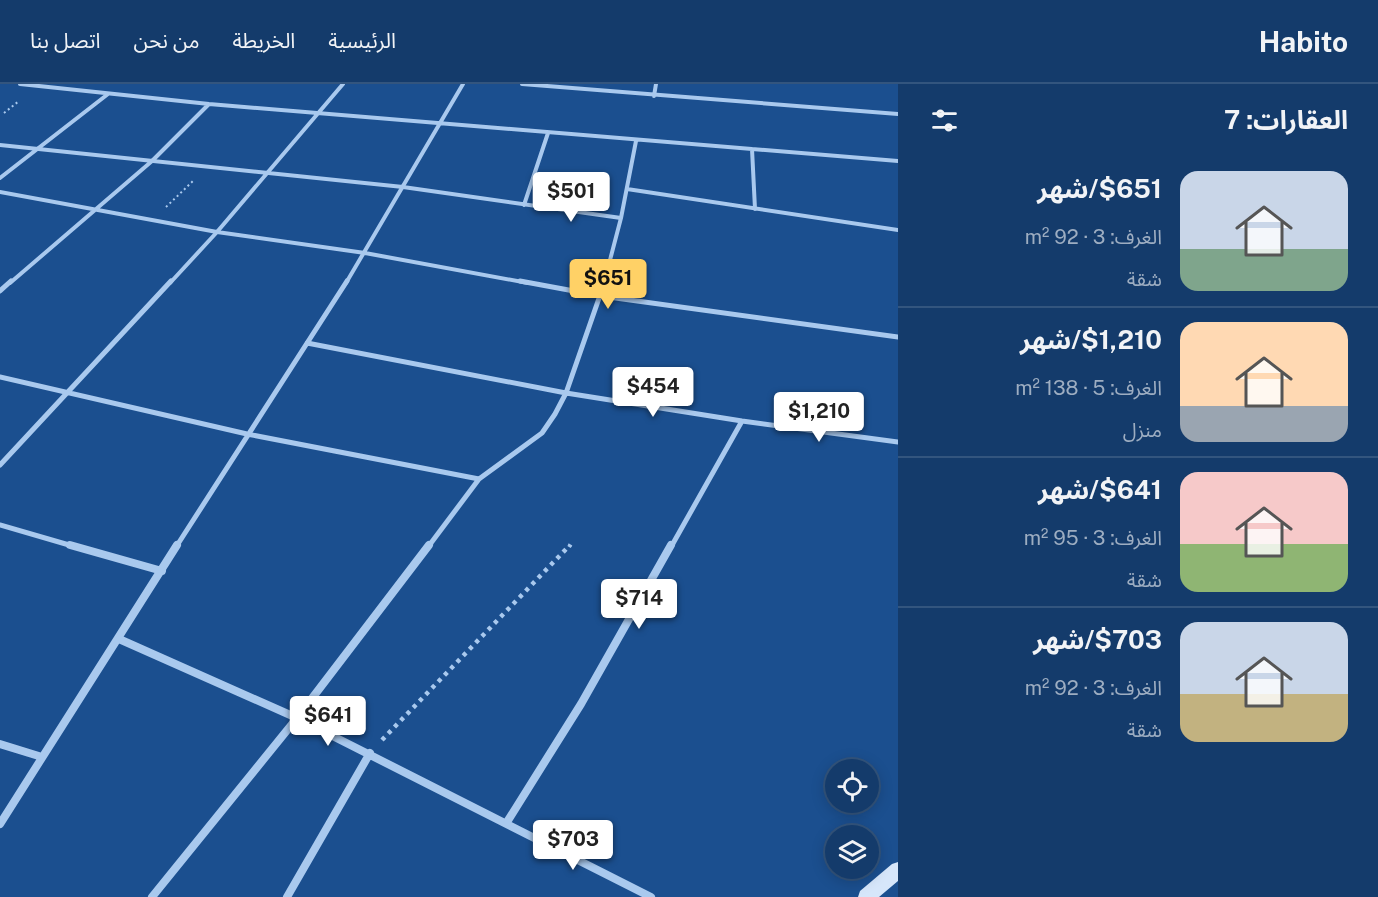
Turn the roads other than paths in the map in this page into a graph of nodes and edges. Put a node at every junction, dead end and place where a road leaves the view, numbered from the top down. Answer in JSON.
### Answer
{"nodes":[{"id":1,"x":20,"y":84,"type":"edge"},
{"id":2,"x":343,"y":84,"type":"edge"},
{"id":3,"x":464,"y":84,"type":"edge"},
{"id":4,"x":522,"y":84,"type":"edge"},
{"id":5,"x":656,"y":84,"type":"edge"},
{"id":6,"x":108,"y":94,"type":"junction"},
{"id":7,"x":654,"y":96,"type":"junction"},
{"id":8,"x":209,"y":104,"type":"junction"},
{"id":9,"x":316,"y":113,"type":"junction"},
{"id":10,"x":898,"y":114,"type":"edge"},
{"id":11,"x":440,"y":122,"type":"junction"},
{"id":12,"x":548,"y":133,"type":"junction"},
{"id":13,"x":636,"y":141,"type":"junction"},
{"id":14,"x":0,"y":145,"type":"edge"},
{"id":15,"x":752,"y":149,"type":"junction"},
{"id":16,"x":38,"y":150,"type":"junction"},
{"id":17,"x":152,"y":161,"type":"junction"},
{"id":18,"x":898,"y":161,"type":"edge"},
{"id":19,"x":267,"y":171,"type":"junction"},
{"id":20,"x":0,"y":178,"type":"edge"},
{"id":21,"x":403,"y":187,"type":"junction"},
{"id":22,"x":627,"y":189,"type":"junction"},
{"id":23,"x":0,"y":192,"type":"edge"},
{"id":24,"x":524,"y":205,"type":"junction"},
{"id":25,"x":755,"y":209,"type":"junction"},
{"id":26,"x":93,"y":210,"type":"junction"},
{"id":27,"x":621,"y":218,"type":"junction"},
{"id":28,"x":898,"y":230,"type":"edge"},
{"id":29,"x":217,"y":232,"type":"junction"},
{"id":30,"x":365,"y":253,"type":"junction"},
{"id":31,"x":0,"y":291,"type":"edge"},
{"id":32,"x":601,"y":296,"type":"junction"},
{"id":33,"x":898,"y":337,"type":"edge"},
{"id":34,"x":307,"y":343,"type":"junction"},
{"id":35,"x":0,"y":377,"type":"edge"},
{"id":36,"x":69,"y":393,"type":"junction"},
{"id":37,"x":566,"y":393,"type":"junction"},
{"id":38,"x":742,"y":421,"type":"junction"},
{"id":39,"x":247,"y":434,"type":"junction"},
{"id":40,"x":898,"y":442,"type":"edge"},
{"id":41,"x":0,"y":465,"type":"edge"},
{"id":42,"x":479,"y":479,"type":"junction"},
{"id":43,"x":0,"y":525,"type":"edge"},
{"id":44,"x":162,"y":571,"type":"junction"},
{"id":45,"x":119,"y":639,"type":"junction"},
{"id":46,"x":297,"y":718,"type":"junction"},
{"id":47,"x":0,"y":744,"type":"edge"},
{"id":48,"x":370,"y":753,"type":"junction"},
{"id":49,"x":42,"y":757,"type":"junction"},
{"id":50,"x":507,"y":822,"type":"junction"},
{"id":51,"x":0,"y":824,"type":"edge"},
{"id":52,"x":898,"y":870,"type":"edge"},
{"id":53,"x":152,"y":897,"type":"edge"},
{"id":54,"x":286,"y":897,"type":"edge"},
{"id":55,"x":651,"y":897,"type":"edge"},
{"id":56,"x":866,"y":897,"type":"edge"}],
"edges":[{"from":1,"to":6,"type":"street"},
{"from":2,"to":9,"type":"street"},
{"from":3,"to":11,"type":"street"},
{"from":4,"to":7,"type":"street"},
{"from":5,"to":7,"type":"street"},
{"from":6,"to":8,"type":"street"},
{"from":6,"to":16,"type":"street"},
{"from":7,"to":10,"type":"street"},
{"from":8,"to":9,"type":"street"},
{"from":8,"to":17,"type":"street"},
{"from":9,"to":11,"type":"street"},
{"from":9,"to":19,"type":"street"},
{"from":11,"to":12,"type":"street"},
{"from":11,"to":21,"type":"street"},
{"from":12,"to":13,"type":"street"},
{"from":12,"to":24,"type":"street"},
{"from":13,"to":15,"type":"street"},
{"from":13,"to":22,"type":"street"},
{"from":14,"to":16,"type":"street"},
{"from":15,"to":18,"type":"street"},
{"from":15,"to":25,"type":"street"},
{"from":16,"to":17,"type":"street"},
{"from":16,"to":20,"type":"street"},
{"from":17,"to":19,"type":"street"},
{"from":17,"to":26,"type":"street"},
{"from":19,"to":21,"type":"street"},
{"from":19,"to":29,"type":"street"},
{"from":21,"to":24,"type":"street"},
{"from":21,"to":30,"type":"street"},
{"from":22,"to":25,"type":"street"},
{"from":22,"to":27,"type":"street"},
{"from":23,"to":26,"type":"street"},
{"from":24,"to":27,"type":"street"},
{"from":25,"to":28,"type":"street"},
{"from":26,"to":29,"type":"street"},
{"from":26,"to":31,"type":"street"},
{"from":27,"to":32,"type":"street"},
{"from":29,"to":30,"type":"street"},
{"from":29,"to":36,"type":"street"},
{"from":30,"to":32,"type":"street"},
{"from":30,"to":34,"type":"street"},
{"from":32,"to":33,"type":"street"},
{"from":32,"to":37,"type":"street"},
{"from":34,"to":37,"type":"street"},
{"from":34,"to":39,"type":"street"},
{"from":35,"to":36,"type":"street"},
{"from":36,"to":39,"type":"street"},
{"from":36,"to":41,"type":"street"},
{"from":37,"to":38,"type":"street"},
{"from":37,"to":42,"type":"street"},
{"from":38,"to":40,"type":"street"},
{"from":38,"to":50,"type":"street"},
{"from":39,"to":42,"type":"street"},
{"from":39,"to":44,"type":"street"},
{"from":42,"to":46,"type":"street"},
{"from":43,"to":44,"type":"street"},
{"from":44,"to":45,"type":"street"},
{"from":45,"to":46,"type":"street"},
{"from":45,"to":49,"type":"street"},
{"from":46,"to":48,"type":"street"},
{"from":46,"to":53,"type":"street"},
{"from":47,"to":49,"type":"street"},
{"from":48,"to":50,"type":"street"},
{"from":48,"to":54,"type":"street"},
{"from":49,"to":51,"type":"street"},
{"from":50,"to":55,"type":"street"},
{"from":52,"to":56,"type":"street"}]}
